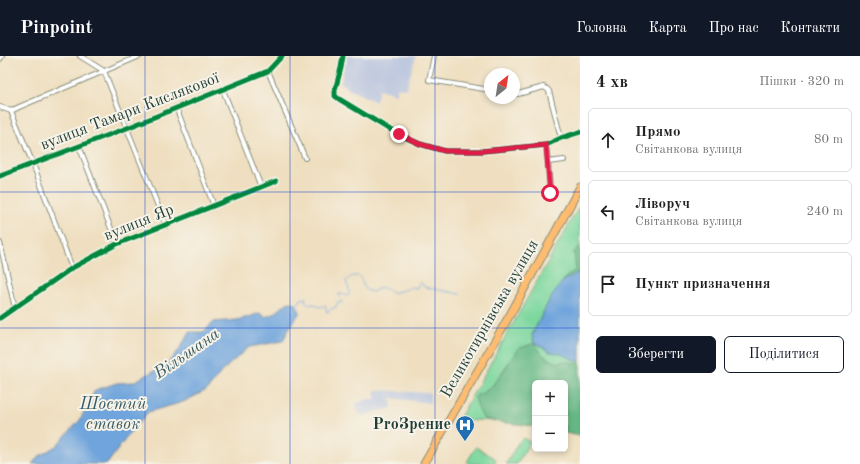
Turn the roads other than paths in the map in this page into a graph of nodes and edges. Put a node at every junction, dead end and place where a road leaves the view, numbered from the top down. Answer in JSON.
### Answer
{"nodes":[{"id":1,"x":2,"y":56,"type":"edge"},
{"id":2,"x":80,"y":56,"type":"edge"},
{"id":3,"x":140,"y":56,"type":"edge"},
{"id":4,"x":282,"y":56,"type":"edge"},
{"id":5,"x":343,"y":56,"type":"edge"},
{"id":6,"x":434,"y":56,"type":"edge"},
{"id":7,"x":0,"y":59,"type":"edge"},
{"id":8,"x":104,"y":71,"type":"junction"},
{"id":9,"x":268,"y":71,"type":"junction"},
{"id":10,"x":484,"y":89,"type":"edge"},
{"id":11,"x":223,"y":90,"type":"junction"},
{"id":12,"x":520,"y":93,"type":"edge"},
{"id":13,"x":0,"y":107,"type":"edge"},
{"id":14,"x":176,"y":107,"type":"junction"},
{"id":15,"x":11,"y":111,"type":"junction"},
{"id":16,"x":127,"y":128,"type":"junction"},
{"id":17,"x":580,"y":132,"type":"edge"},
{"id":18,"x":561,"y":138,"type":"junction"},
{"id":19,"x":546,"y":145,"type":"junction"},
{"id":20,"x":79,"y":146,"type":"junction"},
{"id":21,"x":305,"y":158,"type":"dead end"},
{"id":22,"x":564,"y":160,"type":"dead end"},
{"id":23,"x":548,"y":162,"type":"junction"},
{"id":24,"x":33,"y":164,"type":"junction"},
{"id":25,"x":0,"y":176,"type":"edge"},
{"id":26,"x":276,"y":181,"type":"dead end"},
{"id":27,"x":261,"y":187,"type":"junction"},
{"id":28,"x":580,"y":187,"type":"edge"},
{"id":29,"x":550,"y":193,"type":"dead end"},
{"id":30,"x":214,"y":206,"type":"junction"},
{"id":31,"x":166,"y":226,"type":"junction"},
{"id":32,"x":0,"y":243,"type":"edge"},
{"id":33,"x":118,"y":244,"type":"junction"},
{"id":34,"x":1,"y":253,"type":"edge"},
{"id":35,"x":72,"y":268,"type":"junction"},
{"id":36,"x":15,"y":308,"type":"junction"},
{"id":37,"x":0,"y":318,"type":"edge"},
{"id":38,"x":424,"y":464,"type":"edge"}],
"edges":[{"from":1,"to":7,"type":"street"},
{"from":2,"to":8,"type":"street"},
{"from":3,"to":8,"type":"street"},
{"from":4,"to":9,"type":"street"},
{"from":5,"to":19,"type":"street"},
{"from":6,"to":10,"type":"street"},
{"from":8,"to":15,"type":"street"},
{"from":8,"to":16,"type":"street"},
{"from":9,"to":11,"type":"street","name":"вулиця Тамари Кислякової"},
{"from":9,"to":21,"type":"street"},
{"from":11,"to":14,"type":"street","name":"вулиця Тамари Кислякової"},
{"from":11,"to":27,"type":"street"},
{"from":12,"to":18,"type":"street"},
{"from":13,"to":15,"type":"street"},
{"from":14,"to":16,"type":"street","name":"вулиця Тамари Кислякової"},
{"from":14,"to":30,"type":"street"},
{"from":15,"to":24,"type":"street"},
{"from":16,"to":20,"type":"street","name":"вулиця Тамари Кислякової"},
{"from":16,"to":31,"type":"street"},
{"from":17,"to":18,"type":"street"},
{"from":18,"to":19,"type":"street"},
{"from":19,"to":23,"type":"street"},
{"from":20,"to":24,"type":"street","name":"вулиця Тамари Кислякової"},
{"from":20,"to":33,"type":"street"},
{"from":22,"to":23,"type":"street"},
{"from":23,"to":29,"type":"street"},
{"from":24,"to":25,"type":"street","name":"вулиця Тамари Кислякової"},
{"from":24,"to":35,"type":"street"},
{"from":26,"to":27,"type":"street","name":"вулиця Яр"},
{"from":27,"to":30,"type":"street","name":"вулиця Яр"},
{"from":28,"to":38,"type":"main road","name":"Великотирнівська вулиця"},
{"from":30,"to":31,"type":"street","name":"вулиця Яр"},
{"from":31,"to":33,"type":"street","name":"вулиця Яр"},
{"from":32,"to":34,"type":"street"},
{"from":33,"to":35,"type":"street","name":"вулиця Яр"},
{"from":34,"to":36,"type":"street"},
{"from":35,"to":36,"type":"street","name":"вулиця Яр"},
{"from":36,"to":37,"type":"street","name":"вулиця Яр"}]}
